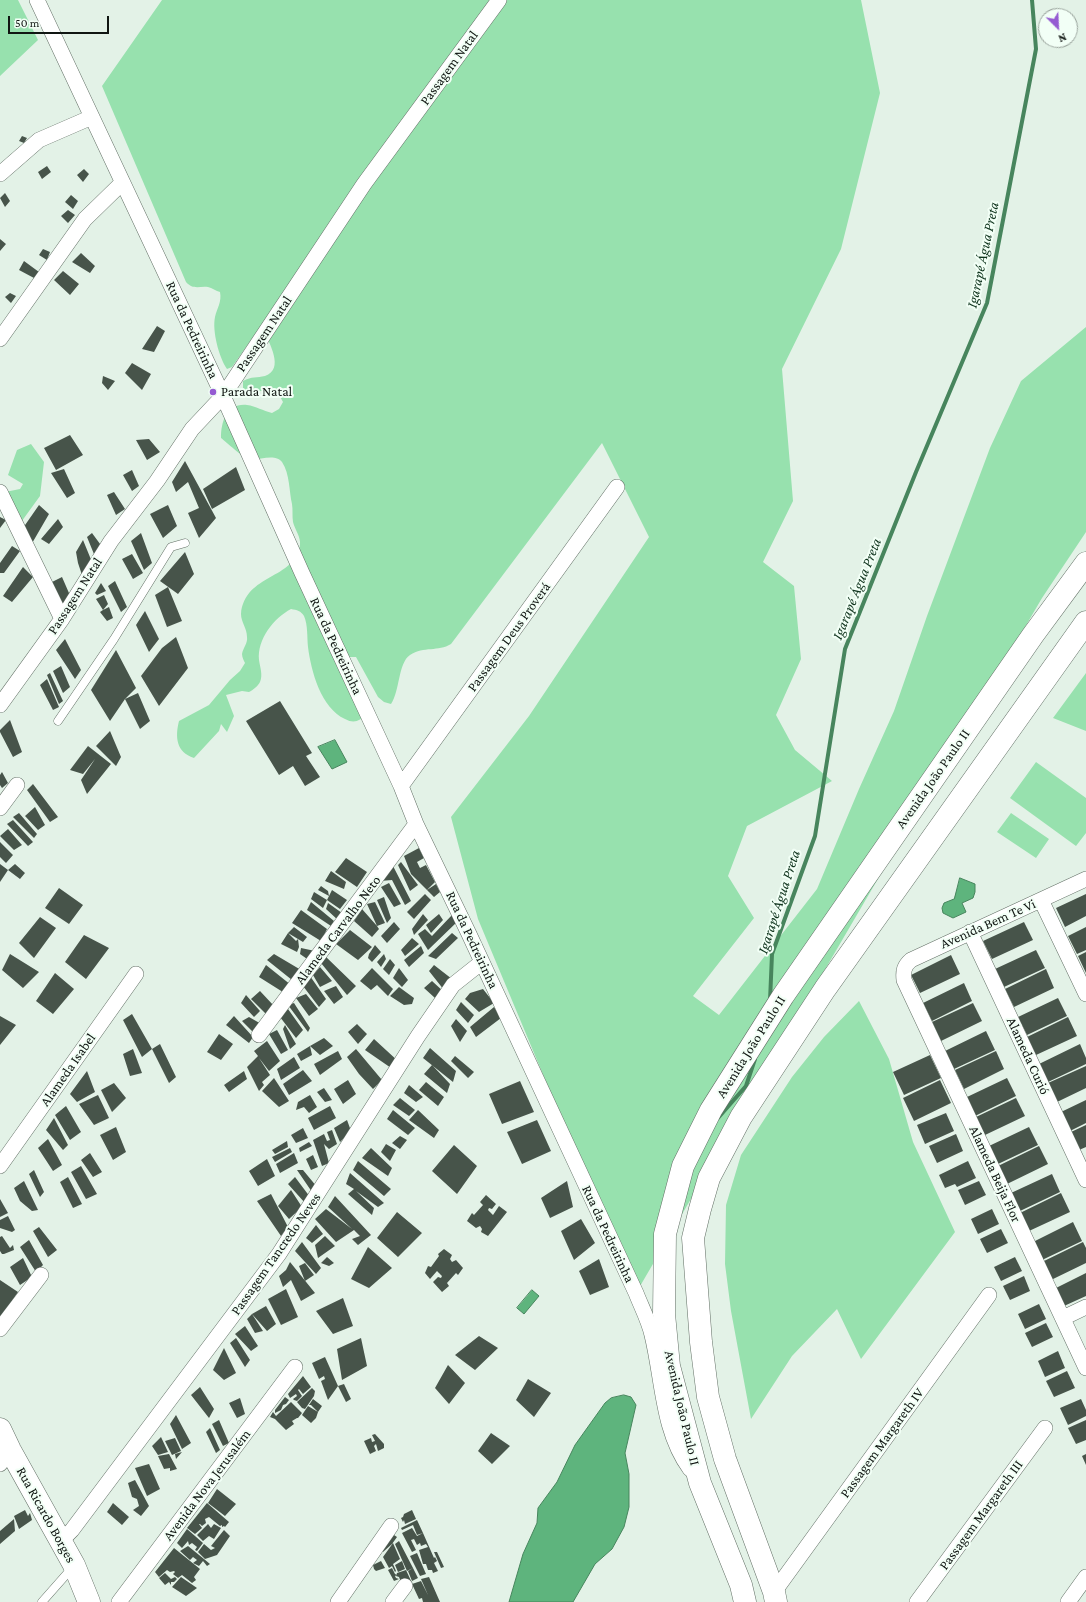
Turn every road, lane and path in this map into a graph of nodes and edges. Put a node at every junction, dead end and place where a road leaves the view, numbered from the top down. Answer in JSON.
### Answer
{"nodes":[{"id":1,"x":36,"y":0,"type":"edge"},
{"id":2,"x":499,"y":0,"type":"edge"},
{"id":3,"x":92,"y":117,"type":"junction"},
{"id":4,"x":0,"y":174,"type":"edge"},
{"id":5,"x":122,"y":183,"type":"junction"},
{"id":6,"x":0,"y":339,"type":"edge"},
{"id":7,"x":223,"y":396,"type":"junction"},
{"id":8,"x":617,"y":487,"type":"dead end"},
{"id":9,"x":0,"y":492,"type":"edge"},
{"id":10,"x":185,"y":543,"type":"dead end"},
{"id":11,"x":1086,"y":563,"type":"edge"},
{"id":12,"x":62,"y":619,"type":"junction"},
{"id":13,"x":1086,"y":622,"type":"edge"},
{"id":14,"x":0,"y":705,"type":"edge"},
{"id":15,"x":58,"y":721,"type":"dead end"},
{"id":16,"x":17,"y":785,"type":"dead end"},
{"id":17,"x":401,"y":786,"type":"junction"},
{"id":18,"x":0,"y":808,"type":"edge"},
{"id":19,"x":416,"y":824,"type":"junction"},
{"id":20,"x":1086,"y":879,"type":"edge"},
{"id":21,"x":1041,"y":900,"type":"junction"},
{"id":22,"x":970,"y":932,"type":"junction"},
{"id":23,"x":482,"y":962,"type":"junction"},
{"id":24,"x":136,"y":974,"type":"dead end"},
{"id":25,"x":904,"y":980,"type":"joint"},
{"id":26,"x":1086,"y":994,"type":"edge"},
{"id":27,"x":259,"y":1035,"type":"dead end"},
{"id":28,"x":0,"y":1166,"type":"edge"},
{"id":29,"x":1086,"y":1180,"type":"edge"},
{"id":30,"x":41,"y":1275,"type":"dead end"},
{"id":31,"x":989,"y":1294,"type":"dead end"},
{"id":32,"x":1086,"y":1307,"type":"edge"},
{"id":33,"x":1063,"y":1318,"type":"junction"},
{"id":34,"x":0,"y":1329,"type":"edge"},
{"id":35,"x":1081,"y":1344,"type":"edge"},
{"id":36,"x":295,"y":1367,"type":"dead end"},
{"id":37,"x":1086,"y":1368,"type":"edge"},
{"id":38,"x":1045,"y":1428,"type":"dead end"},
{"id":39,"x":0,"y":1429,"type":"edge"},
{"id":40,"x":5,"y":1457,"type":"edge"},
{"id":41,"x":700,"y":1482,"type":"junction"},
{"id":42,"x":392,"y":1526,"type":"dead end"},
{"id":43,"x":61,"y":1541,"type":"junction"},
{"id":44,"x":74,"y":1566,"type":"junction"},
{"id":45,"x":1086,"y":1577,"type":"edge"},
{"id":46,"x":404,"y":1586,"type":"dead end"},
{"id":47,"x":775,"y":1597,"type":"edge"},
{"id":48,"x":42,"y":1602,"type":"edge"},
{"id":49,"x":89,"y":1602,"type":"edge"},
{"id":50,"x":119,"y":1602,"type":"edge"},
{"id":51,"x":338,"y":1602,"type":"edge"},
{"id":52,"x":393,"y":1602,"type":"edge"},
{"id":53,"x":745,"y":1602,"type":"edge"},
{"id":54,"x":917,"y":1602,"type":"edge"},
{"id":55,"x":1068,"y":1602,"type":"edge"}],
"edges":[{"from":1,"to":3,"type":"street","name":"Rua da Pedreirinha"},
{"from":2,"to":7,"type":"street","name":"Passagem Natal"},
{"from":3,"to":4,"type":"street"},
{"from":3,"to":5,"type":"street","name":"Rua da Pedreirinha"},
{"from":5,"to":6,"type":"street"},
{"from":5,"to":7,"type":"street","name":"Rua da Pedreirinha"},
{"from":7,"to":12,"type":"street","name":"Passagem Natal"},
{"from":7,"to":17,"type":"street","name":"Rua da Pedreirinha"},
{"from":8,"to":17,"type":"street","name":"Passagem Deus Proverá"},
{"from":9,"to":12,"type":"street"},
{"from":10,"to":15,"type":"lane"},
{"from":11,"to":41,"type":"main road","name":"Avenida João Paulo II"},
{"from":12,"to":14,"type":"street","name":"Passagem Natal"},
{"from":13,"to":47,"type":"main road","name":"Avenida João Paulo II"},
{"from":16,"to":18,"type":"street"},
{"from":17,"to":19,"type":"street","name":"Rua da Pedreirinha"},
{"from":19,"to":23,"type":"street","name":"Rua da Pedreirinha"},
{"from":19,"to":27,"type":"street","name":"Alameda Carvalho Neto"},
{"from":20,"to":21,"type":"street","name":"Avenida Bem Te Vi"},
{"from":21,"to":22,"type":"street","name":"Avenida Bem Te Vi"},
{"from":21,"to":26,"type":"street"},
{"from":22,"to":25,"type":"street","name":"Avenida Bem Te Vi"},
{"from":22,"to":29,"type":"street","name":"Alameda Curió"},
{"from":23,"to":41,"type":"street","name":"Rua da Pedreirinha"},
{"from":23,"to":43,"type":"street","name":"Passagem Tancredo Neves"},
{"from":24,"to":28,"type":"street","name":"Alameda Isabel"},
{"from":25,"to":33,"type":"street","name":"Alameda Beija Flor"},
{"from":30,"to":34,"type":"street"},
{"from":31,"to":47,"type":"street","name":"Passagem Margareth IV"},
{"from":32,"to":33,"type":"street"},
{"from":33,"to":35,"type":"street","name":"Alameda Beija Flor"},
{"from":35,"to":37,"type":"street","name":"Alameda Beija Flor"},
{"from":36,"to":50,"type":"street","name":"Avenida Nova Jerusalém"},
{"from":38,"to":54,"type":"street","name":"Passagem Margareth III"},
{"from":39,"to":40,"type":"main road","name":"Rua Ricardo Borges"},
{"from":40,"to":43,"type":"main road","name":"Rua Ricardo Borges"},
{"from":41,"to":53,"type":"main road","name":"Avenida João Paulo II"},
{"from":42,"to":51,"type":"street"},
{"from":43,"to":44,"type":"main road","name":"Rua Ricardo Borges"},
{"from":44,"to":48,"type":"lane"},
{"from":44,"to":49,"type":"main road","name":"Rua Ricardo Borges"},
{"from":45,"to":55,"type":"street"},
{"from":46,"to":52,"type":"street"}]}
